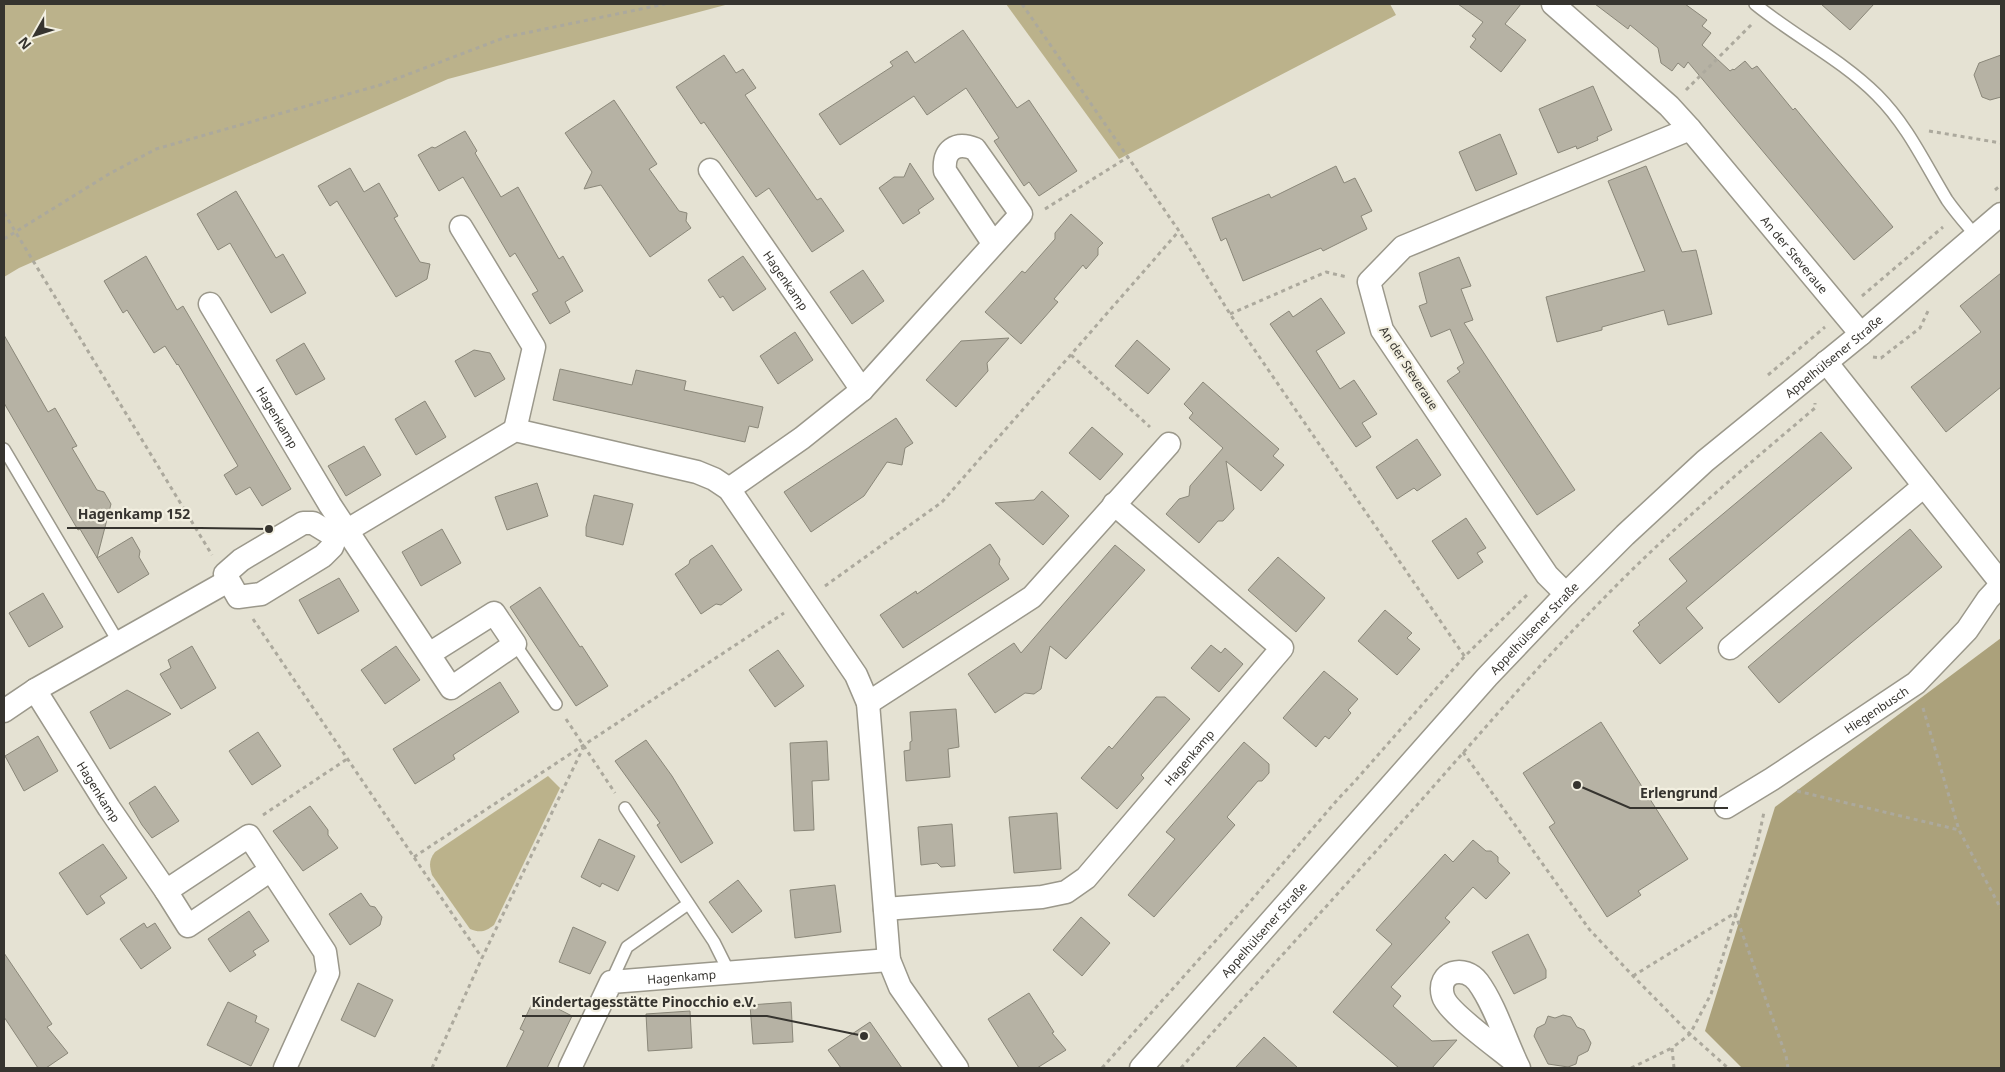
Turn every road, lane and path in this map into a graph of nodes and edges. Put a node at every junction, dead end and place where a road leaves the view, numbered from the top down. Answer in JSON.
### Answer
{"nodes":[{"id":1,"x":665,"y":4,"type":"edge"},
{"id":2,"x":1022,"y":4,"type":"edge"},
{"id":3,"x":1553,"y":4,"type":"edge"},
{"id":4,"x":1759,"y":7,"type":"edge"},
{"id":5,"x":1669,"y":106,"type":"junction"},
{"id":6,"x":1902,"y":124,"type":"junction"},
{"id":7,"x":1690,"y":129,"type":"junction"},
{"id":8,"x":2001,"y":143,"type":"edge"},
{"id":9,"x":1128,"y":157,"type":"junction"},
{"id":10,"x":710,"y":170,"type":"dead end"},
{"id":11,"x":4,"y":213,"type":"edge"},
{"id":12,"x":1021,"y":214,"type":"junction"},
{"id":13,"x":1958,"y":214,"type":"junction"},
{"id":14,"x":2001,"y":214,"type":"edge"},
{"id":15,"x":461,"y":227,"type":"dead end"},
{"id":16,"x":1179,"y":231,"type":"junction"},
{"id":17,"x":14,"y":232,"type":"junction"},
{"id":18,"x":1976,"y":236,"type":"junction"},
{"id":19,"x":4,"y":239,"type":"edge"},
{"id":20,"x":993,"y":243,"type":"junction"},
{"id":21,"x":1921,"y":247,"type":"dead end"},
{"id":22,"x":1369,"y":282,"type":"junction"},
{"id":23,"x":210,"y":304,"type":"dead end"},
{"id":24,"x":1929,"y":309,"type":"dead end"},
{"id":25,"x":1230,"y":314,"type":"junction"},
{"id":26,"x":1861,"y":334,"type":"junction"},
{"id":27,"x":1071,"y":356,"type":"junction"},
{"id":28,"x":1864,"y":356,"type":"dead end"},
{"id":29,"x":1826,"y":362,"type":"junction"},
{"id":30,"x":862,"y":390,"type":"junction"},
{"id":31,"x":1814,"y":408,"type":"dead end"},
{"id":32,"x":515,"y":430,"type":"junction"},
{"id":33,"x":1169,"y":444,"type":"joint"},
{"id":34,"x":4,"y":449,"type":"edge"},
{"id":35,"x":1924,"y":486,"type":"junction"},
{"id":36,"x":729,"y":489,"type":"junction"},
{"id":37,"x":1114,"y":504,"type":"junction"},
{"id":38,"x":342,"y":534,"type":"junction"},
{"id":39,"x":230,"y":584,"type":"junction"},
{"id":40,"x":2001,"y":584,"type":"edge"},
{"id":41,"x":1566,"y":594,"type":"junction"},
{"id":42,"x":805,"y":599,"type":"junction"},
{"id":43,"x":119,"y":643,"type":"junction"},
{"id":44,"x":516,"y":644,"type":"junction"},
{"id":45,"x":1730,"y":648,"type":"dead end"},
{"id":46,"x":429,"y":654,"type":"junction"},
{"id":47,"x":1464,"y":657,"type":"dead end"},
{"id":48,"x":1916,"y":683,"type":"junction"},
{"id":49,"x":35,"y":690,"type":"junction"},
{"id":50,"x":868,"y":703,"type":"junction"},
{"id":51,"x":556,"y":704,"type":"joint"},
{"id":52,"x":4,"y":711,"type":"edge"},
{"id":53,"x":584,"y":746,"type":"junction"},
{"id":54,"x":1463,"y":752,"type":"junction"},
{"id":55,"x":347,"y":759,"type":"junction"},
{"id":56,"x":1772,"y":779,"type":"junction"},
{"id":57,"x":625,"y":808,"type":"joint"},
{"id":58,"x":1726,"y":808,"type":"dead end"},
{"id":59,"x":1959,"y":830,"type":"junction"},
{"id":60,"x":249,"y":836,"type":"junction"},
{"id":61,"x":414,"y":857,"type":"junction"},
{"id":62,"x":271,"y":870,"type":"junction"},
{"id":63,"x":166,"y":891,"type":"junction"},
{"id":64,"x":688,"y":904,"type":"junction"},
{"id":65,"x":2001,"y":909,"type":"edge"},
{"id":66,"x":885,"y":910,"type":"junction"},
{"id":67,"x":1735,"y":913,"type":"junction"},
{"id":68,"x":482,"y":958,"type":"junction"},
{"id":69,"x":889,"y":960,"type":"junction"},
{"id":70,"x":729,"y":972,"type":"junction"},
{"id":71,"x":1632,"y":976,"type":"junction"},
{"id":72,"x":611,"y":982,"type":"junction"},
{"id":73,"x":1690,"y":1034,"type":"junction"},
{"id":74,"x":1672,"y":1048,"type":"junction"},
{"id":75,"x":285,"y":1068,"type":"edge"},
{"id":76,"x":432,"y":1068,"type":"edge"},
{"id":77,"x":570,"y":1068,"type":"edge"},
{"id":78,"x":957,"y":1068,"type":"edge"},
{"id":79,"x":1141,"y":1068,"type":"edge"},
{"id":80,"x":1181,"y":1068,"type":"edge"},
{"id":81,"x":1631,"y":1068,"type":"edge"},
{"id":82,"x":1674,"y":1068,"type":"edge"},
{"id":83,"x":1728,"y":1068,"type":"edge"},
{"id":84,"x":1788,"y":1068,"type":"edge"}],
"edges":[{"from":1,"to":17,"type":"path"},
{"from":2,"to":9,"type":"path"},
{"from":3,"to":5,"type":"street","name":"An der Steveraue"},
{"from":4,"to":5,"type":"path"},
{"from":4,"to":6,"type":"lane"},
{"from":5,"to":7,"type":"street","name":"An der Steveraue"},
{"from":6,"to":8,"type":"path"},
{"from":6,"to":13,"type":"lane"},
{"from":7,"to":22,"type":"street"},
{"from":7,"to":26,"type":"street","name":"An der Steveraue"},
{"from":9,"to":12,"type":"path"},
{"from":9,"to":16,"type":"path"},
{"from":10,"to":30,"type":"street","name":"Hagenkamp"},
{"from":11,"to":17,"type":"path"},
{"from":12,"to":20,"type":"street"},
{"from":12,"to":20,"type":"street"},
{"from":13,"to":18,"type":"lane"},
{"from":13,"to":21,"type":"path"},
{"from":14,"to":18,"type":"street","name":"Appelhülsener Straße"},
{"from":15,"to":32,"type":"street"},
{"from":16,"to":25,"type":"path"},
{"from":16,"to":27,"type":"path"},
{"from":17,"to":19,"type":"path"},
{"from":17,"to":39,"type":"path"},
{"from":18,"to":26,"type":"street","name":"Appelhülsener Straße"},
{"from":20,"to":30,"type":"street"},
{"from":22,"to":25,"type":"path"},
{"from":22,"to":41,"type":"street","name":"An der Steveraue"},
{"from":23,"to":38,"type":"street","name":"Hagenkamp"},
{"from":24,"to":28,"type":"path"},
{"from":25,"to":47,"type":"path"},
{"from":26,"to":29,"type":"street","name":"Appelhülsener Straße"},
{"from":27,"to":33,"type":"path"},
{"from":27,"to":42,"type":"path"},
{"from":29,"to":35,"type":"street","name":"Hiegenbusch"},
{"from":29,"to":41,"type":"street","name":"Appelhülsener Straße"},
{"from":30,"to":36,"type":"street"},
{"from":31,"to":54,"type":"path"},
{"from":32,"to":36,"type":"street"},
{"from":32,"to":38,"type":"street","name":"Hagenkamp"},
{"from":33,"to":37,"type":"street"},
{"from":34,"to":43,"type":"lane"},
{"from":35,"to":40,"type":"street","name":"Hiegenbusch"},
{"from":35,"to":45,"type":"street"},
{"from":36,"to":42,"type":"street"},
{"from":37,"to":50,"type":"street"},
{"from":37,"to":66,"type":"street","name":"Hagenkamp"},
{"from":38,"to":39,"type":"street","name":"Hagenkamp"},
{"from":38,"to":39,"type":"street","name":"Hagenkamp"},
{"from":38,"to":46,"type":"street","name":"Hagenkamp"},
{"from":39,"to":43,"type":"street","name":"Hagenkamp"},
{"from":39,"to":55,"type":"path"},
{"from":40,"to":48,"type":"street","name":"Hiegenbusch"},
{"from":41,"to":79,"type":"street","name":"Appelhülsener Straße"},
{"from":42,"to":50,"type":"street"},
{"from":42,"to":53,"type":"path"},
{"from":43,"to":49,"type":"street","name":"Hagenkamp"},
{"from":44,"to":46,"type":"street"},
{"from":44,"to":46,"type":"street","name":"Hagenkamp"},
{"from":44,"to":51,"type":"lane"},
{"from":48,"to":56,"type":"street","name":"Hiegenbusch"},
{"from":48,"to":59,"type":"path"},
{"from":49,"to":52,"type":"street","name":"Hagenkamp"},
{"from":49,"to":63,"type":"street","name":"Hagenkamp"},
{"from":50,"to":66,"type":"street"},
{"from":51,"to":53,"type":"path"},
{"from":53,"to":57,"type":"path"},
{"from":53,"to":61,"type":"path"},
{"from":53,"to":68,"type":"path"},
{"from":54,"to":71,"type":"path"},
{"from":54,"to":80,"type":"path"},
{"from":55,"to":60,"type":"path"},
{"from":55,"to":61,"type":"path"},
{"from":56,"to":58,"type":"street","name":"Hiegenbusch"},
{"from":56,"to":59,"type":"path"},
{"from":56,"to":67,"type":"path"},
{"from":57,"to":64,"type":"lane","name":"Hagenkamp"},
{"from":59,"to":65,"type":"path"},
{"from":60,"to":62,"type":"street"},
{"from":60,"to":63,"type":"street"},
{"from":61,"to":68,"type":"path"},
{"from":62,"to":63,"type":"street","name":"Hagenkamp"},
{"from":62,"to":75,"type":"street"},
{"from":64,"to":70,"type":"lane","name":"Hagenkamp"},
{"from":64,"to":72,"type":"lane"},
{"from":66,"to":69,"type":"street"},
{"from":67,"to":71,"type":"path"},
{"from":67,"to":73,"type":"path"},
{"from":67,"to":84,"type":"path"},
{"from":68,"to":76,"type":"path"},
{"from":69,"to":70,"type":"street","name":"Hagenkamp"},
{"from":69,"to":78,"type":"street"},
{"from":70,"to":72,"type":"street","name":"Hagenkamp"},
{"from":71,"to":73,"type":"path"},
{"from":72,"to":77,"type":"street"},
{"from":73,"to":74,"type":"path"},
{"from":73,"to":83,"type":"path"},
{"from":74,"to":81,"type":"path"},
{"from":74,"to":82,"type":"path"}]}
